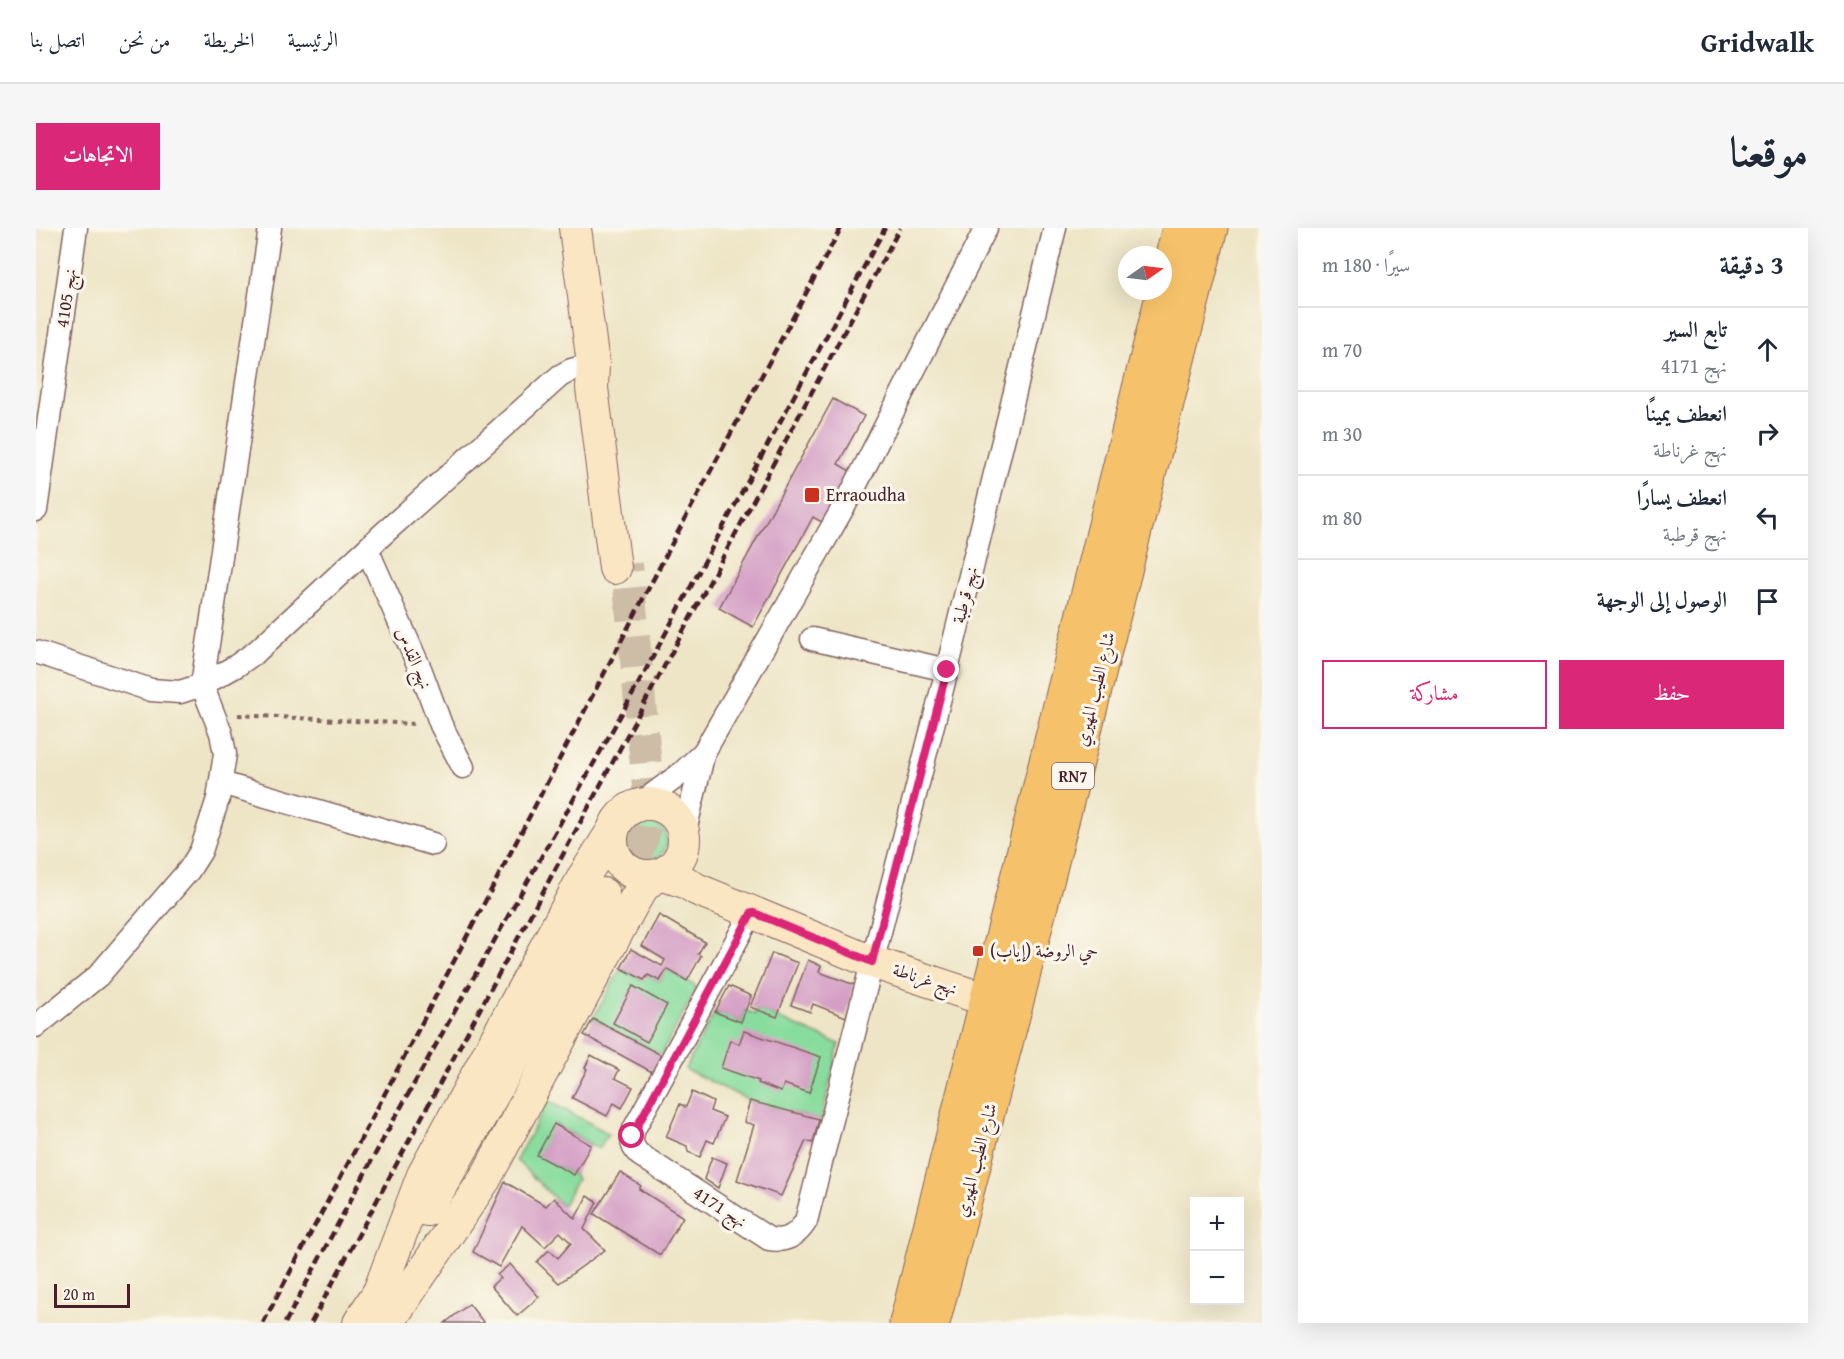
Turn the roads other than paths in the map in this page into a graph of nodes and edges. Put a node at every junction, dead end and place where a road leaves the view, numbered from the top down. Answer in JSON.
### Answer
{"nodes":[{"id":1,"x":76,"y":228,"type":"edge"},
{"id":2,"x":270,"y":228,"type":"edge"},
{"id":3,"x":575,"y":228,"type":"edge"},
{"id":4,"x":986,"y":228,"type":"edge"},
{"id":5,"x":1055,"y":228,"type":"edge"},
{"id":6,"x":1179,"y":228,"type":"edge"},
{"id":7,"x":1212,"y":228,"type":"edge"},
{"id":8,"x":593,"y":364,"type":"junction"},
{"id":9,"x":36,"y":510,"type":"edge"},
{"id":10,"x":367,"y":549,"type":"junction"},
{"id":11,"x":621,"y":566,"type":"tunnel mouth"},
{"id":12,"x":812,"y":639,"type":"dead end"},
{"id":13,"x":36,"y":652,"type":"edge"},
{"id":14,"x":947,"y":670,"type":"junction"},
{"id":15,"x":202,"y":685,"type":"junction"},
{"id":16,"x":704,"y":752,"type":"junction"},
{"id":17,"x":463,"y":767,"type":"dead end"},
{"id":18,"x":221,"y":783,"type":"junction"},
{"id":19,"x":637,"y":806,"type":"junction"},
{"id":20,"x":613,"y":830,"type":"junction"},
{"id":21,"x":684,"y":841,"type":"junction"},
{"id":22,"x":433,"y":844,"type":"dead end"},
{"id":23,"x":658,"y":875,"type":"junction"},
{"id":24,"x":696,"y":889,"type":"junction"},
{"id":25,"x":608,"y":897,"type":"tunnel mouth"},
{"id":26,"x":752,"y":912,"type":"junction"},
{"id":27,"x":872,"y":962,"type":"junction"},
{"id":28,"x":987,"y":1000,"type":"junction"},
{"id":29,"x":36,"y":1026,"type":"edge"},
{"id":30,"x":384,"y":1314,"type":"edge"},
{"id":31,"x":359,"y":1323,"type":"edge"},
{"id":32,"x":906,"y":1323,"type":"edge"},
{"id":33,"x":933,"y":1323,"type":"edge"}],
"edges":[{"from":1,"to":9,"type":"street","name":"نهج 4105"},
{"from":2,"to":15,"type":"street"},
{"from":3,"to":8,"type":"street"},
{"from":4,"to":16,"type":"street"},
{"from":5,"to":14,"type":"street","name":"نهج قرطبة"},
{"from":6,"to":28,"type":"main road","name":"شارع الطيب المهيري","number":"RN7"},
{"from":7,"to":33,"type":"main road","name":"شارع الطيب المهيري","number":"RN7"},
{"from":8,"to":10,"type":"street"},
{"from":8,"to":11,"type":"street"},
{"from":10,"to":15,"type":"street"},
{"from":10,"to":17,"type":"street","name":"نهج القدس"},
{"from":12,"to":14,"type":"street"},
{"from":13,"to":15,"type":"street"},
{"from":14,"to":27,"type":"street","name":"نهج قرطبة"},
{"from":15,"to":18,"type":"street"},
{"from":16,"to":19,"type":"street"},
{"from":16,"to":21,"type":"street"},
{"from":18,"to":22,"type":"street"},
{"from":18,"to":29,"type":"street"},
{"from":19,"to":20,"type":"street"},
{"from":19,"to":21,"type":"street"},
{"from":20,"to":23,"type":"street"},
{"from":20,"to":30,"type":"street"},
{"from":21,"to":23,"type":"street"},
{"from":21,"to":24,"type":"street"},
{"from":23,"to":24,"type":"street","name":"نهج غرناطة"},
{"from":23,"to":30,"type":"street"},
{"from":24,"to":26,"type":"street","name":"نهج غرناطة"},
{"from":25,"to":30,"type":"street"},
{"from":26,"to":27,"type":"street","name":"نهج غرناطة"},
{"from":26,"to":27,"type":"street","name":"نهج 4171"},
{"from":27,"to":28,"type":"street","name":"نهج غرناطة"},
{"from":28,"to":32,"type":"main road","name":"شارع الطيب المهيري","number":"RN7"},
{"from":30,"to":31,"type":"street"}]}
